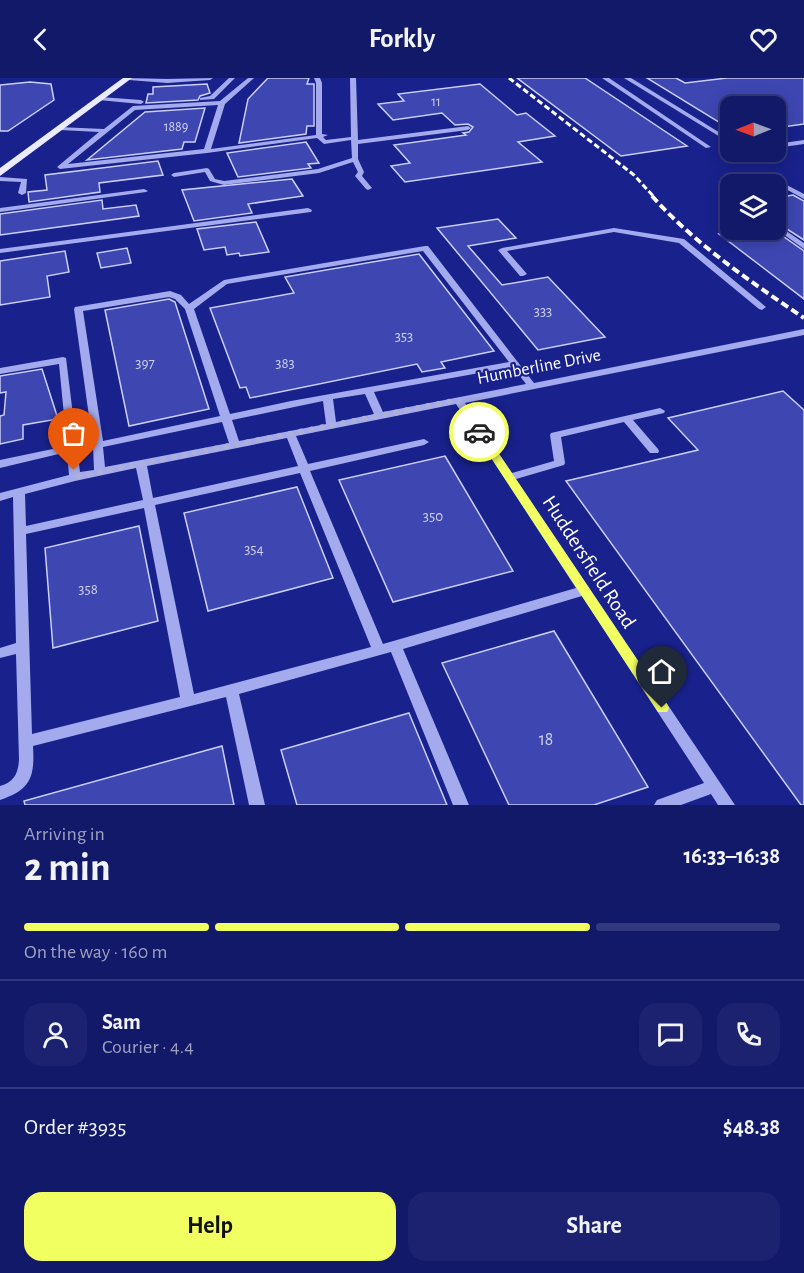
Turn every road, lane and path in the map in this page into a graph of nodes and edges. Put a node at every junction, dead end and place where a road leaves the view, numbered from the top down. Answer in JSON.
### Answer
{"nodes":[{"id":1,"x":129,"y":78,"type":"edge"},
{"id":2,"x":171,"y":78,"type":"edge"},
{"id":3,"x":210,"y":78,"type":"edge"},
{"id":4,"x":232,"y":78,"type":"edge"},
{"id":5,"x":251,"y":78,"type":"edge"},
{"id":6,"x":317,"y":78,"type":"edge"},
{"id":7,"x":353,"y":78,"type":"edge"},
{"id":8,"x":605,"y":78,"type":"edge"},
{"id":9,"x":627,"y":78,"type":"edge"},
{"id":10,"x":184,"y":81,"type":"junction"},
{"id":11,"x":100,"y":99,"type":"junction"},
{"id":12,"x":222,"y":103,"type":"junction"},
{"id":13,"x":60,"y":128,"type":"junction"},
{"id":14,"x":468,"y":128,"type":"dead end"},
{"id":15,"x":105,"y":132,"type":"junction"},
{"id":16,"x":720,"y":135,"type":"edge"},
{"id":17,"x":355,"y":138,"type":"junction"},
{"id":18,"x":321,"y":139,"type":"junction"},
{"id":19,"x":804,"y":142,"type":"edge"},
{"id":20,"x":300,"y":145,"type":"dead end"},
{"id":21,"x":786,"y":145,"type":"edge"},
{"id":22,"x":708,"y":147,"type":"dead end"},
{"id":23,"x":207,"y":151,"type":"junction"},
{"id":24,"x":355,"y":159,"type":"junction"},
{"id":25,"x":0,"y":173,"type":"edge"},
{"id":26,"x":174,"y":175,"type":"dead end"},
{"id":27,"x":0,"y":178,"type":"edge"},
{"id":28,"x":786,"y":187,"type":"edge"},
{"id":29,"x":368,"y":188,"type":"dead end"},
{"id":30,"x":144,"y":191,"type":"dead end"},
{"id":31,"x":22,"y":193,"type":"dead end"},
{"id":32,"x":804,"y":197,"type":"edge"},
{"id":33,"x":0,"y":210,"type":"edge"},
{"id":34,"x":308,"y":210,"type":"dead end"},
{"id":35,"x":786,"y":233,"type":"edge"},
{"id":36,"x":804,"y":246,"type":"edge"},
{"id":37,"x":0,"y":251,"type":"edge"},
{"id":38,"x":523,"y":274,"type":"dead end"},
{"id":39,"x":762,"y":307,"type":"dead end"},
{"id":40,"x":189,"y":308,"type":"junction"},
{"id":41,"x":803,"y":333,"type":"edge"},
{"id":42,"x":516,"y":364,"type":"junction"},
{"id":43,"x":0,"y":371,"type":"edge"},
{"id":44,"x":532,"y":386,"type":"junction"},
{"id":45,"x":369,"y":391,"type":"junction"},
{"id":46,"x":328,"y":398,"type":"junction"},
{"id":47,"x":458,"y":400,"type":"junction"},
{"id":48,"x":660,"y":411,"type":"dead end"},
{"id":49,"x":380,"y":416,"type":"junction"},
{"id":50,"x":226,"y":417,"type":"junction"},
{"id":51,"x":626,"y":418,"type":"junction"},
{"id":52,"x":331,"y":426,"type":"junction"},
{"id":53,"x":290,"y":434,"type":"junction"},
{"id":54,"x":424,"y":442,"type":"dead end"},
{"id":55,"x":98,"y":445,"type":"junction"},
{"id":56,"x":235,"y":445,"type":"junction"},
{"id":57,"x":71,"y":448,"type":"junction"},
{"id":58,"x":654,"y":451,"type":"dead end"},
{"id":59,"x":0,"y":464,"type":"edge"},
{"id":60,"x":141,"y":464,"type":"junction"},
{"id":61,"x":304,"y":468,"type":"junction"},
{"id":62,"x":100,"y":472,"type":"junction"},
{"id":63,"x":75,"y":477,"type":"junction"},
{"id":64,"x":509,"y":477,"type":"junction"},
{"id":65,"x":19,"y":492,"type":"junction"},
{"id":66,"x":0,"y":497,"type":"edge"},
{"id":67,"x":148,"y":502,"type":"junction"},
{"id":68,"x":20,"y":531,"type":"junction"},
{"id":69,"x":584,"y":591,"type":"junction"},
{"id":70,"x":395,"y":646,"type":"junction"},
{"id":71,"x":23,"y":647,"type":"junction"},
{"id":72,"x":379,"y":651,"type":"junction"},
{"id":73,"x":0,"y":653,"type":"edge"},
{"id":74,"x":231,"y":690,"type":"junction"},
{"id":75,"x":188,"y":701,"type":"junction"},
{"id":76,"x":25,"y":742,"type":"junction"},
{"id":77,"x":714,"y":786,"type":"junction"},
{"id":78,"x":0,"y":793,"type":"edge"},
{"id":79,"x":258,"y":805,"type":"edge"},
{"id":80,"x":461,"y":805,"type":"edge"},
{"id":81,"x":662,"y":805,"type":"edge"},
{"id":82,"x":727,"y":805,"type":"edge"}],
"edges":[{"from":1,"to":10,"type":"street"},
{"from":1,"to":11,"type":"main road"},
{"from":2,"to":10,"type":"street"},
{"from":3,"to":10,"type":"street"},
{"from":4,"to":11,"type":"street"},
{"from":5,"to":12,"type":"street"},
{"from":6,"to":18,"type":"street"},
{"from":7,"to":17,"type":"street"},
{"from":8,"to":22,"type":"street"},
{"from":9,"to":16,"type":"street"},
{"from":11,"to":13,"type":"main road"},
{"from":12,"to":15,"type":"street"},
{"from":12,"to":23,"type":"street"},
{"from":13,"to":15,"type":"street"},
{"from":13,"to":25,"type":"main road"},
{"from":14,"to":17,"type":"street"},
{"from":15,"to":23,"type":"street"},
{"from":17,"to":18,"type":"street"},
{"from":17,"to":24,"type":"street"},
{"from":18,"to":20,"type":"street"},
{"from":18,"to":23,"type":"street"},
{"from":19,"to":21,"type":"street"},
{"from":24,"to":26,"type":"street"},
{"from":24,"to":29,"type":"street"},
{"from":27,"to":31,"type":"street"},
{"from":28,"to":32,"type":"street"},
{"from":30,"to":33,"type":"street"},
{"from":34,"to":37,"type":"street"},
{"from":35,"to":36,"type":"street"},
{"from":38,"to":39,"type":"street"},
{"from":40,"to":42,"type":"street"},
{"from":40,"to":50,"type":"street"},
{"from":40,"to":55,"type":"street"},
{"from":41,"to":44,"type":"street","name":"Humberline Drive"},
{"from":42,"to":44,"type":"street"},
{"from":42,"to":45,"type":"street"},
{"from":43,"to":57,"type":"street"},
{"from":44,"to":47,"type":"street","name":"Humberline Drive"},
{"from":45,"to":46,"type":"street"},
{"from":45,"to":49,"type":"street"},
{"from":46,"to":50,"type":"street"},
{"from":46,"to":52,"type":"street"},
{"from":47,"to":49,"type":"street","name":"Humberline Drive"},
{"from":47,"to":64,"type":"street","name":"Huddersfield Road"},
{"from":48,"to":51,"type":"street"},
{"from":49,"to":52,"type":"street","name":"Humberline Drive"},
{"from":50,"to":55,"type":"street"},
{"from":50,"to":56,"type":"street"},
{"from":51,"to":58,"type":"street"},
{"from":51,"to":64,"type":"street"},
{"from":52,"to":53,"type":"street","name":"Humberline Drive"},
{"from":53,"to":56,"type":"street","name":"Humberline Drive"},
{"from":53,"to":61,"type":"street"},
{"from":54,"to":61,"type":"street"},
{"from":55,"to":62,"type":"street"},
{"from":56,"to":60,"type":"street","name":"Humberline Drive"},
{"from":57,"to":59,"type":"street"},
{"from":57,"to":63,"type":"street"},
{"from":60,"to":62,"type":"street","name":"Humberline Drive"},
{"from":60,"to":67,"type":"street"},
{"from":61,"to":67,"type":"street"},
{"from":61,"to":72,"type":"street"},
{"from":62,"to":63,"type":"street","name":"Humberline Drive"},
{"from":63,"to":65,"type":"street","name":"Humberline Drive"},
{"from":64,"to":69,"type":"street","name":"Huddersfield Road"},
{"from":65,"to":66,"type":"street","name":"Humberline Drive"},
{"from":65,"to":68,"type":"street"},
{"from":67,"to":68,"type":"street"},
{"from":67,"to":75,"type":"street"},
{"from":68,"to":71,"type":"street"},
{"from":69,"to":70,"type":"street"},
{"from":69,"to":77,"type":"street","name":"Huddersfield Road"},
{"from":70,"to":72,"type":"street"},
{"from":70,"to":80,"type":"street"},
{"from":71,"to":73,"type":"street"},
{"from":71,"to":76,"type":"street"},
{"from":72,"to":74,"type":"street"},
{"from":74,"to":75,"type":"street"},
{"from":74,"to":79,"type":"street"},
{"from":75,"to":76,"type":"street"},
{"from":76,"to":78,"type":"street"},
{"from":77,"to":81,"type":"street"},
{"from":77,"to":82,"type":"street","name":"Huddersfield Road"}]}
